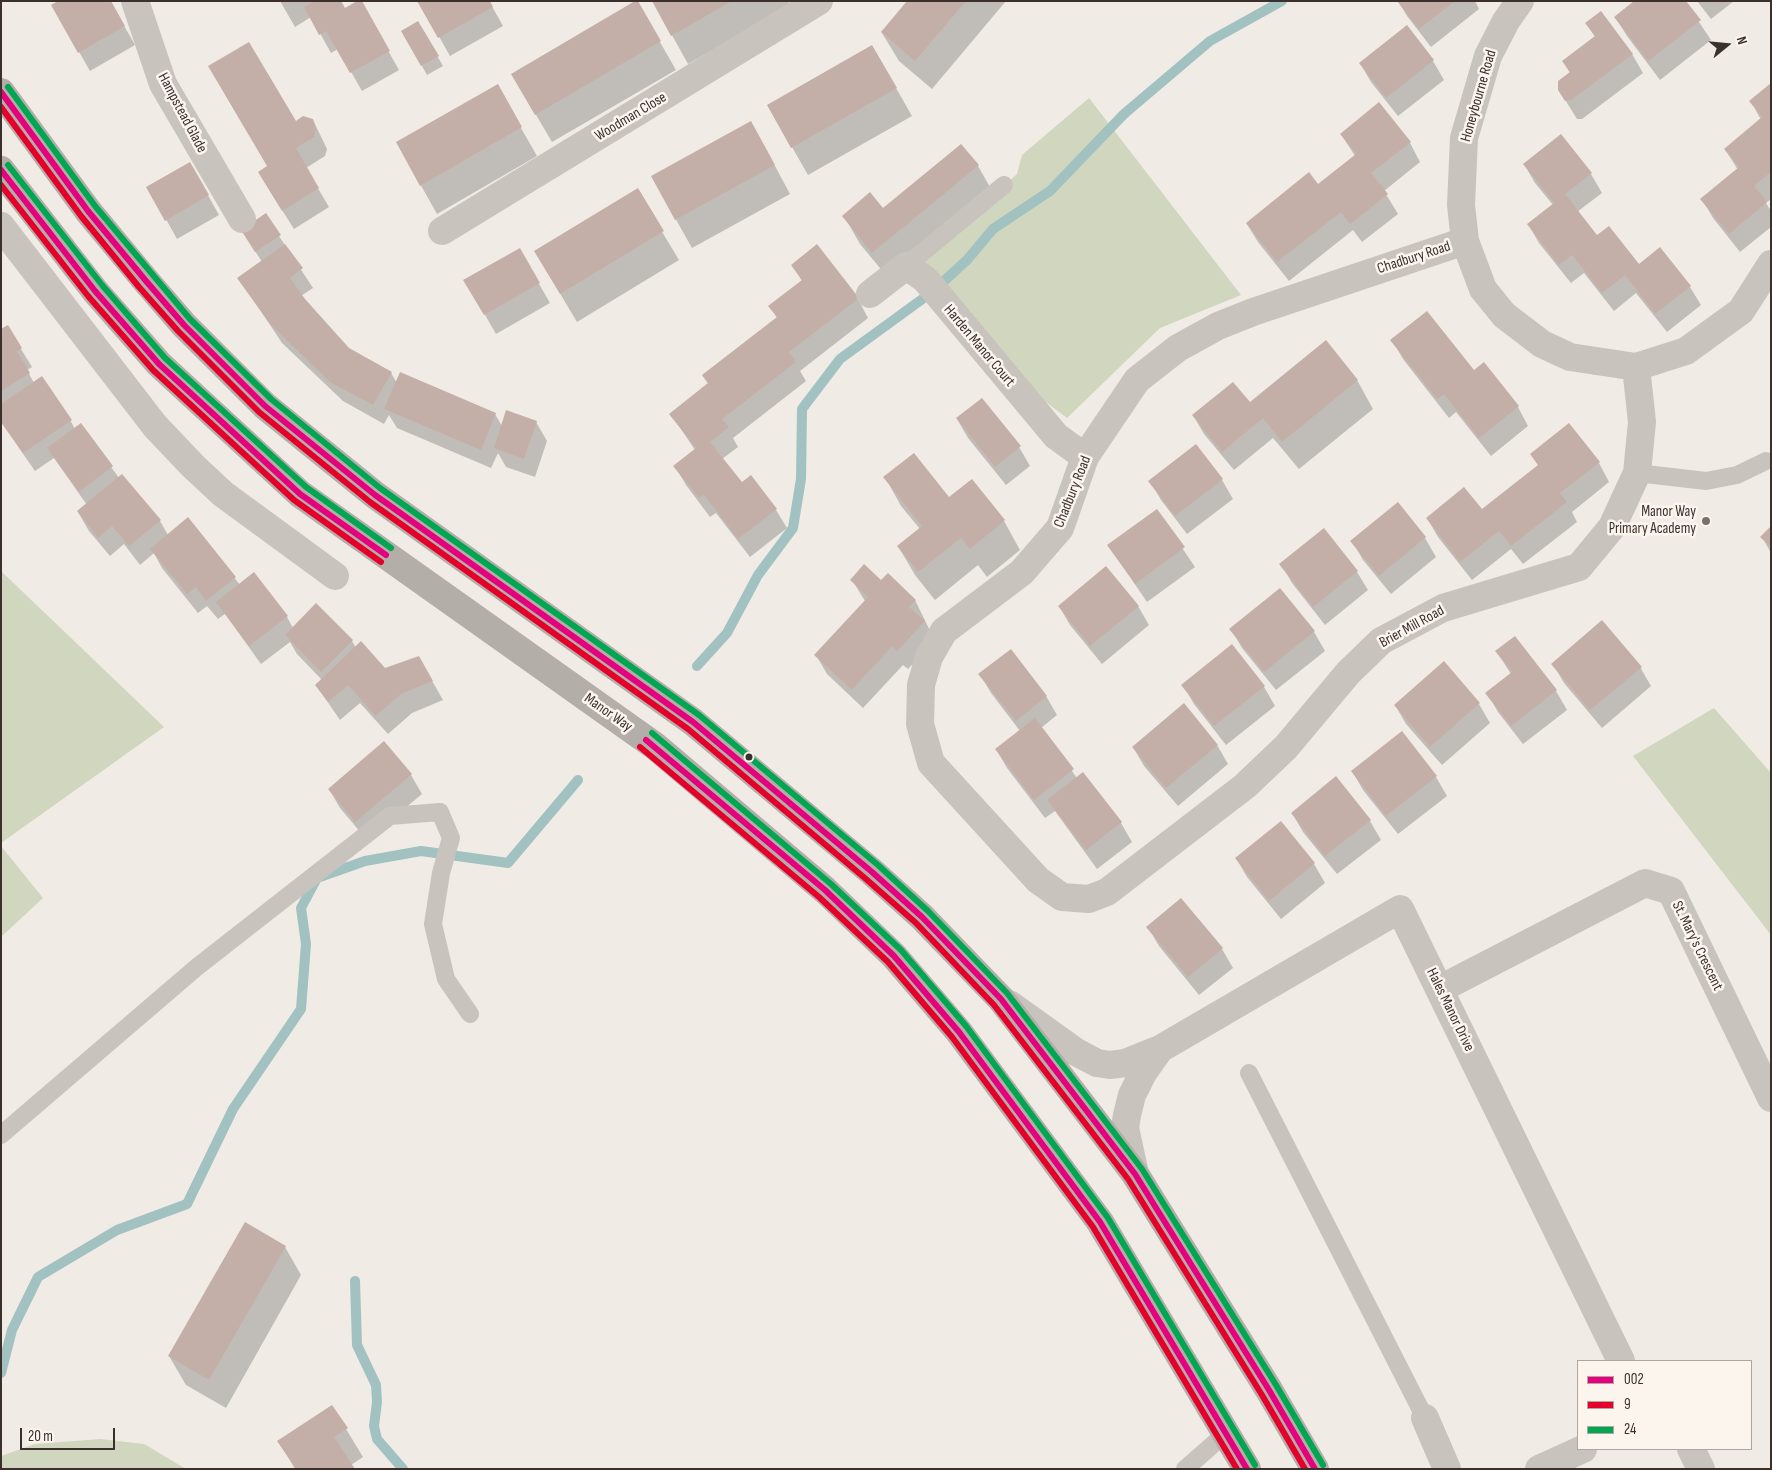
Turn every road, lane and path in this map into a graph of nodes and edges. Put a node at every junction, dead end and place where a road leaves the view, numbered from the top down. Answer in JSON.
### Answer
{"nodes":[{"id":1,"x":135,"y":1,"type":"edge"},
{"id":2,"x":820,"y":1,"type":"edge"},
{"id":3,"x":1520,"y":1,"type":"edge"},
{"id":4,"x":1,"y":92,"type":"edge"},
{"id":5,"x":4,"y":180,"type":"edge"},
{"id":6,"x":1004,"y":185,"type":"dead end"},
{"id":7,"x":242,"y":219,"type":"dead end"},
{"id":8,"x":1,"y":226,"type":"edge"},
{"id":9,"x":442,"y":231,"type":"dead end"},
{"id":10,"x":1465,"y":241,"type":"junction"},
{"id":11,"x":1771,"y":264,"type":"edge"},
{"id":12,"x":915,"y":272,"type":"junction"},
{"id":13,"x":870,"y":294,"type":"dead end"},
{"id":14,"x":1636,"y":367,"type":"junction"},
{"id":15,"x":1085,"y":457,"type":"junction"},
{"id":16,"x":1766,"y":462,"type":"dead end"},
{"id":17,"x":1637,"y":473,"type":"junction"},
{"id":18,"x":335,"y":576,"type":"dead end"},
{"id":19,"x":1089,"y":899,"type":"joint"},
{"id":20,"x":1440,"y":989,"type":"junction"},
{"id":21,"x":1001,"y":999,"type":"junction"},
{"id":22,"x":470,"y":1014,"type":"dead end"},
{"id":23,"x":1160,"y":1049,"type":"junction"},
{"id":24,"x":1249,"y":1073,"type":"dead end"},
{"id":25,"x":1771,"y":1098,"type":"edge"},
{"id":26,"x":1,"y":1135,"type":"edge"},
{"id":27,"x":1135,"y":1174,"type":"junction"},
{"id":28,"x":1621,"y":1360,"type":"edge"},
{"id":29,"x":1425,"y":1418,"type":"joint"},
{"id":30,"x":1226,"y":1433,"type":"junction"},
{"id":31,"x":1581,"y":1450,"type":"edge"},
{"id":32,"x":1692,"y":1450,"type":"edge"},
{"id":33,"x":1185,"y":1469,"type":"edge"},
{"id":34,"x":1247,"y":1469,"type":"edge"},
{"id":35,"x":1315,"y":1469,"type":"edge"},
{"id":36,"x":1448,"y":1469,"type":"edge"},
{"id":37,"x":1540,"y":1469,"type":"edge"},
{"id":38,"x":1701,"y":1469,"type":"edge"}],
"edges":[{"from":1,"to":7,"type":"street","name":"Hampstead Glade"},
{"from":2,"to":9,"type":"street","name":"Woodman Close"},
{"from":3,"to":10,"type":"street","name":"Honeybourne Road"},
{"from":4,"to":21,"type":"highway"},
{"from":5,"to":30,"type":"highway","name":"Manor Way"},
{"from":6,"to":12,"type":"lane"},
{"from":8,"to":18,"type":"street"},
{"from":10,"to":14,"type":"street","name":"Honeybourne Road"},
{"from":10,"to":15,"type":"street","name":"Chadbury Road"},
{"from":11,"to":14,"type":"street","name":"Honeybourne Road"},
{"from":12,"to":13,"type":"street"},
{"from":12,"to":15,"type":"street","name":"Harden Manor Court"},
{"from":14,"to":17,"type":"street","name":"Brier Mill Road"},
{"from":15,"to":19,"type":"street","name":"Chadbury Road"},
{"from":16,"to":17,"type":"lane"},
{"from":17,"to":19,"type":"street","name":"Brier Mill Road"},
{"from":20,"to":23,"type":"street","name":"Hales Manor Drive"},
{"from":20,"to":25,"type":"street","name":"St. Mary's Crescent"},
{"from":20,"to":28,"type":"street","name":"Hales Manor Drive"},
{"from":21,"to":23,"type":"street","name":"Hales Manor Drive"},
{"from":21,"to":27,"type":"highway"},
{"from":22,"to":26,"type":"lane"},
{"from":23,"to":27,"type":"street","name":"Hales Manor Drive"},
{"from":24,"to":29,"type":"lane"},
{"from":27,"to":35,"type":"highway"},
{"from":29,"to":36,"type":"street"},
{"from":30,"to":33,"type":"lane"},
{"from":30,"to":34,"type":"highway","name":"Manor Way"},
{"from":31,"to":37,"type":"street"},
{"from":32,"to":38,"type":"street"}]}
